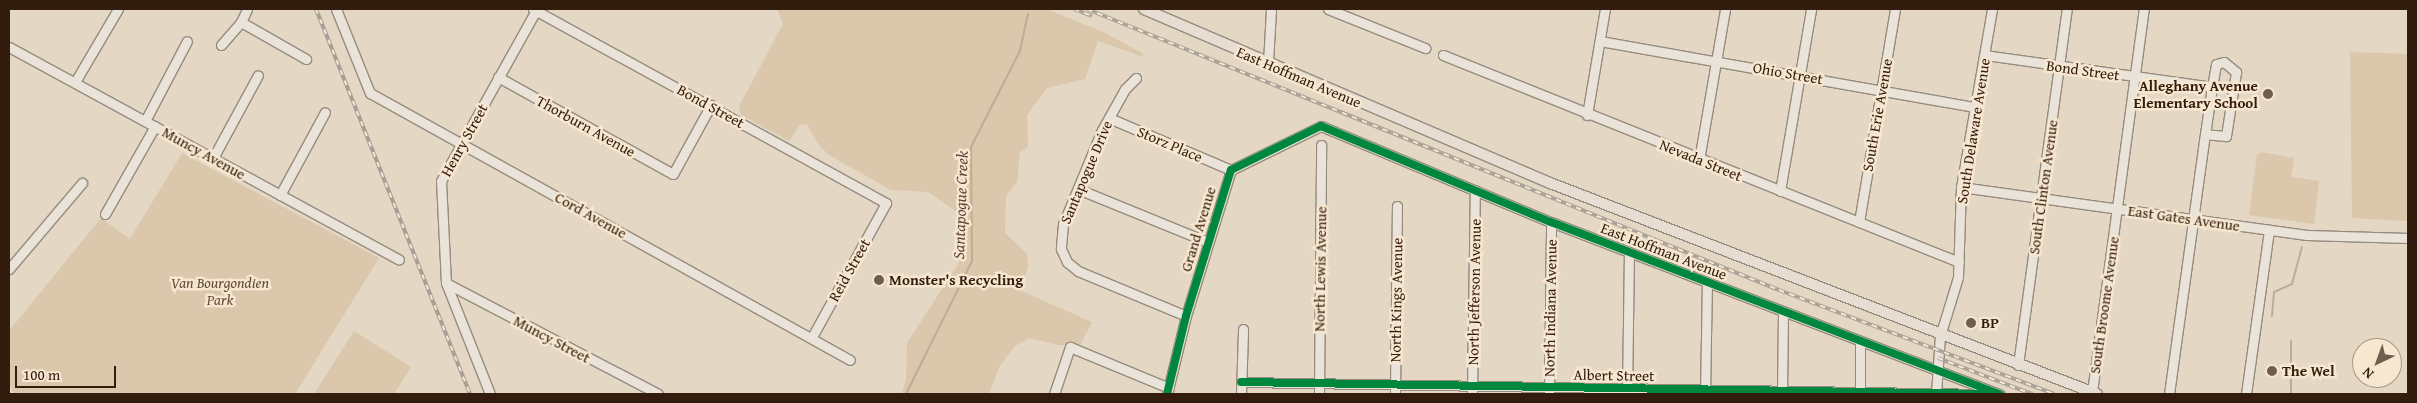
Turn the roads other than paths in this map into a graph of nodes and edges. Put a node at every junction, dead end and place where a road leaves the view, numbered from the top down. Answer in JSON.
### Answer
{"nodes":[{"id":1,"x":118,"y":9,"type":"edge"},
{"id":2,"x":247,"y":9,"type":"edge"},
{"id":3,"x":336,"y":9,"type":"edge"},
{"id":4,"x":1144,"y":9,"type":"edge"},
{"id":5,"x":1271,"y":9,"type":"edge"},
{"id":6,"x":1328,"y":9,"type":"edge"},
{"id":7,"x":1605,"y":9,"type":"edge"},
{"id":8,"x":1725,"y":9,"type":"edge"},
{"id":9,"x":1811,"y":9,"type":"edge"},
{"id":10,"x":1895,"y":9,"type":"edge"},
{"id":11,"x":1992,"y":9,"type":"edge"},
{"id":12,"x":2067,"y":9,"type":"edge"},
{"id":13,"x":2144,"y":9,"type":"edge"},
{"id":14,"x":534,"y":10,"type":"edge"},
{"id":15,"x":241,"y":22,"type":"junction"},
{"id":16,"x":187,"y":41,"type":"dead end"},
{"id":17,"x":1600,"y":41,"type":"junction"},
{"id":18,"x":221,"y":45,"type":"dead end"},
{"id":19,"x":9,"y":46,"type":"edge"},
{"id":20,"x":1425,"y":48,"type":"dead end"},
{"id":21,"x":1443,"y":55,"type":"dead end"},
{"id":22,"x":1985,"y":55,"type":"junction"},
{"id":23,"x":306,"y":59,"type":"dead end"},
{"id":24,"x":1716,"y":60,"type":"junction"},
{"id":25,"x":1268,"y":63,"type":"junction"},
{"id":26,"x":2059,"y":66,"type":"junction"},
{"id":27,"x":258,"y":75,"type":"dead end"},
{"id":28,"x":1799,"y":75,"type":"junction"},
{"id":29,"x":498,"y":77,"type":"junction"},
{"id":30,"x":2135,"y":77,"type":"junction"},
{"id":31,"x":1136,"y":78,"type":"dead end"},
{"id":32,"x":74,"y":82,"type":"junction"},
{"id":33,"x":2212,"y":87,"type":"junction"},
{"id":34,"x":1881,"y":90,"type":"junction"},
{"id":35,"x":711,"y":105,"type":"junction"},
{"id":36,"x":1976,"y":107,"type":"junction"},
{"id":37,"x":325,"y":112,"type":"dead end"},
{"id":38,"x":1588,"y":115,"type":"junction"},
{"id":39,"x":1109,"y":118,"type":"junction"},
{"id":40,"x":145,"y":121,"type":"junction"},
{"id":41,"x":155,"y":126,"type":"junction"},
{"id":42,"x":1321,"y":126,"type":"joint"},
{"id":43,"x":2205,"y":134,"type":"junction"},
{"id":44,"x":462,"y":144,"type":"junction"},
{"id":45,"x":1321,"y":145,"type":"dead end"},
{"id":46,"x":212,"y":158,"type":"junction"},
{"id":47,"x":1699,"y":160,"type":"junction"},
{"id":48,"x":1231,"y":170,"type":"junction"},
{"id":49,"x":82,"y":183,"type":"dead end"},
{"id":50,"x":1961,"y":187,"type":"junction"},
{"id":51,"x":1078,"y":189,"type":"junction"},
{"id":52,"x":1475,"y":190,"type":"junction"},
{"id":53,"x":1780,"y":192,"type":"junction"},
{"id":54,"x":280,"y":195,"type":"junction"},
{"id":55,"x":2041,"y":198,"type":"junction"},
{"id":56,"x":886,"y":203,"type":"joint"},
{"id":57,"x":1397,"y":206,"type":"dead end"},
{"id":58,"x":2117,"y":209,"type":"junction"},
{"id":59,"x":104,"y":214,"type":"dead end"},
{"id":60,"x":2193,"y":220,"type":"junction"},
{"id":61,"x":1551,"y":222,"type":"junction"},
{"id":62,"x":1859,"y":222,"type":"junction"},
{"id":63,"x":2269,"y":230,"type":"junction"},
{"id":64,"x":2408,"y":238,"type":"edge"},
{"id":65,"x":1208,"y":242,"type":"junction"},
{"id":66,"x":1629,"y":252,"type":"junction"},
{"id":67,"x":399,"y":260,"type":"dead end"},
{"id":68,"x":1959,"y":262,"type":"junction"},
{"id":69,"x":9,"y":269,"type":"edge"},
{"id":70,"x":1707,"y":282,"type":"junction"},
{"id":71,"x":446,"y":283,"type":"junction"},
{"id":72,"x":1783,"y":311,"type":"junction"},
{"id":73,"x":1186,"y":316,"type":"junction"},
{"id":74,"x":1243,"y":329,"type":"dead end"},
{"id":75,"x":1940,"y":336,"type":"junction"},
{"id":76,"x":812,"y":338,"type":"junction"},
{"id":77,"x":1860,"y":341,"type":"junction"},
{"id":78,"x":850,"y":360,"type":"dead end"},
{"id":79,"x":2018,"y":365,"type":"junction"},
{"id":80,"x":1937,"y":370,"type":"junction"},
{"id":81,"x":1241,"y":382,"type":"junction"},
{"id":82,"x":1319,"y":384,"type":"junction"},
{"id":83,"x":1395,"y":390,"type":"edge"},
{"id":84,"x":1472,"y":390,"type":"edge"},
{"id":85,"x":1168,"y":391,"type":"edge"},
{"id":86,"x":1549,"y":391,"type":"edge"},
{"id":87,"x":1627,"y":392,"type":"edge"},
{"id":88,"x":1705,"y":392,"type":"edge"},
{"id":89,"x":1782,"y":393,"type":"edge"},
{"id":90,"x":2094,"y":393,"type":"edge"},
{"id":91,"x":490,"y":394,"type":"edge"},
{"id":92,"x":658,"y":394,"type":"edge"},
{"id":93,"x":1054,"y":394,"type":"edge"},
{"id":94,"x":1241,"y":394,"type":"edge"},
{"id":95,"x":1318,"y":394,"type":"edge"},
{"id":96,"x":1860,"y":394,"type":"edge"},
{"id":97,"x":1936,"y":394,"type":"edge"},
{"id":98,"x":1987,"y":394,"type":"edge"},
{"id":99,"x":2000,"y":394,"type":"edge"},
{"id":100,"x":2169,"y":394,"type":"edge"},
{"id":101,"x":2246,"y":394,"type":"edge"}],
"edges":[{"from":1,"to":32,"type":"street"},
{"from":2,"to":15,"type":"street"},
{"from":3,"to":44,"type":"street","name":"Cord Avenue"},
{"from":4,"to":25,"type":"main road","name":"East Hoffman Avenue"},
{"from":5,"to":25,"type":"street"},
{"from":6,"to":20,"type":"street"},
{"from":7,"to":17,"type":"street"},
{"from":8,"to":24,"type":"street"},
{"from":9,"to":28,"type":"street"},
{"from":10,"to":34,"type":"street","name":"South Erie Avenue"},
{"from":11,"to":22,"type":"street","name":"South Delaware Avenue"},
{"from":12,"to":26,"type":"street","name":"South Clinton Avenue"},
{"from":13,"to":30,"type":"street","name":"South Broome Avenue"},
{"from":14,"to":29,"type":"street","name":"Henry Street"},
{"from":14,"to":35,"type":"street","name":"Bond Street"},
{"from":15,"to":18,"type":"street"},
{"from":15,"to":23,"type":"street"},
{"from":16,"to":40,"type":"street"},
{"from":17,"to":24,"type":"street","name":"Ohio Street"},
{"from":17,"to":38,"type":"street"},
{"from":19,"to":32,"type":"street","name":"Muncy Avenue"},
{"from":21,"to":38,"type":"street","name":"Nevada Street"},
{"from":22,"to":26,"type":"street","name":"Bond Street"},
{"from":22,"to":36,"type":"street","name":"South Delaware Avenue"},
{"from":24,"to":28,"type":"street","name":"Ohio Street"},
{"from":24,"to":47,"type":"street"},
{"from":25,"to":75,"type":"main road","name":"East Hoffman Avenue"},
{"from":26,"to":30,"type":"street","name":"Bond Street"},
{"from":26,"to":55,"type":"street","name":"South Clinton Avenue"},
{"from":27,"to":46,"type":"street"},
{"from":28,"to":34,"type":"street","name":"Ohio Street"},
{"from":28,"to":53,"type":"street"},
{"from":29,"to":35,"type":"street","name":"Thorburn Avenue"},
{"from":29,"to":44,"type":"street","name":"Henry Street"},
{"from":30,"to":33,"type":"street","name":"Bond Street"},
{"from":30,"to":58,"type":"street","name":"South Broome Avenue"},
{"from":31,"to":39,"type":"street","name":"Santapogue Drive"},
{"from":32,"to":40,"type":"street","name":"Muncy Avenue"},
{"from":33,"to":43,"type":"street"},
{"from":33,"to":43,"type":"street"},
{"from":34,"to":36,"type":"street","name":"Ohio Street"},
{"from":34,"to":62,"type":"street","name":"South Erie Avenue"},
{"from":35,"to":56,"type":"street","name":"Bond Street"},
{"from":36,"to":50,"type":"street","name":"South Delaware Avenue"},
{"from":37,"to":54,"type":"street"},
{"from":38,"to":47,"type":"street","name":"Nevada Street"},
{"from":39,"to":48,"type":"street","name":"Storz Place"},
{"from":39,"to":51,"type":"street","name":"Santapogue Drive"},
{"from":40,"to":41,"type":"street","name":"Muncy Avenue"},
{"from":41,"to":46,"type":"street","name":"Muncy Avenue"},
{"from":41,"to":59,"type":"street"},
{"from":42,"to":48,"type":"street","name":"Grand Avenue"},
{"from":42,"to":52,"type":"street","name":"East Hoffman Avenue"},
{"from":43,"to":60,"type":"street"},
{"from":44,"to":71,"type":"street","name":"Henry Street"},
{"from":44,"to":76,"type":"street","name":"Cord Avenue"},
{"from":45,"to":82,"type":"street","name":"North Lewis Avenue"},
{"from":46,"to":54,"type":"street","name":"Muncy Avenue"},
{"from":47,"to":53,"type":"street","name":"Nevada Street"},
{"from":48,"to":65,"type":"street","name":"Grand Avenue"},
{"from":49,"to":69,"type":"street"},
{"from":50,"to":55,"type":"street","name":"East Gates Avenue"},
{"from":50,"to":68,"type":"street","name":"South Delaware Avenue"},
{"from":51,"to":65,"type":"street"},
{"from":51,"to":73,"type":"street","name":"Santapogue Drive"},
{"from":52,"to":61,"type":"street","name":"East Hoffman Avenue"},
{"from":52,"to":84,"type":"street","name":"North Jefferson Avenue"},
{"from":53,"to":62,"type":"street","name":"Nevada Street"},
{"from":54,"to":67,"type":"street","name":"Muncy Avenue"},
{"from":55,"to":58,"type":"street","name":"East Gates Avenue"},
{"from":55,"to":79,"type":"street","name":"South Clinton Avenue"},
{"from":56,"to":76,"type":"street","name":"Reid Street"},
{"from":57,"to":83,"type":"street","name":"North Kings Avenue"},
{"from":58,"to":60,"type":"street","name":"East Gates Avenue"},
{"from":58,"to":90,"type":"street","name":"South Broome Avenue"},
{"from":60,"to":63,"type":"street","name":"East Gates Avenue"},
{"from":60,"to":100,"type":"street"},
{"from":61,"to":66,"type":"street","name":"East Hoffman Avenue"},
{"from":61,"to":86,"type":"street","name":"North Indiana Avenue"},
{"from":62,"to":68,"type":"street","name":"Nevada Street"},
{"from":63,"to":64,"type":"street","name":"East Gates Avenue"},
{"from":63,"to":101,"type":"street"},
{"from":65,"to":73,"type":"street","name":"Grand Avenue"},
{"from":66,"to":70,"type":"street","name":"East Hoffman Avenue"},
{"from":66,"to":87,"type":"street"},
{"from":68,"to":75,"type":"street","name":"South Delaware Avenue"},
{"from":70,"to":72,"type":"street","name":"East Hoffman Avenue"},
{"from":70,"to":88,"type":"street"},
{"from":71,"to":91,"type":"street","name":"Henry Street"},
{"from":71,"to":92,"type":"street","name":"Muncy Street"},
{"from":72,"to":77,"type":"street","name":"East Hoffman Avenue"},
{"from":72,"to":89,"type":"street"},
{"from":73,"to":85,"type":"street","name":"Grand Avenue"},
{"from":74,"to":81,"type":"street"},
{"from":75,"to":79,"type":"main road","name":"East Hoffman Avenue"},
{"from":75,"to":80,"type":"street","name":"South Delaware Avenue"},
{"from":76,"to":78,"type":"street","name":"Cord Avenue"},
{"from":77,"to":80,"type":"street","name":"East Hoffman Avenue"},
{"from":77,"to":96,"type":"street"},
{"from":79,"to":90,"type":"main road","name":"East Hoffman Avenue"},
{"from":80,"to":97,"type":"street","name":"South Delaware Avenue"},
{"from":80,"to":99,"type":"street","name":"East Hoffman Avenue"},
{"from":81,"to":82,"type":"street","name":"Albert Street"},
{"from":81,"to":94,"type":"street"},
{"from":82,"to":83,"type":"street","name":"Albert Street"},
{"from":82,"to":95,"type":"street","name":"North Lewis Avenue"},
{"from":83,"to":84,"type":"street","name":"Albert Street"},
{"from":84,"to":86,"type":"street","name":"Albert Street"},
{"from":85,"to":93,"type":"street"},
{"from":86,"to":87,"type":"street","name":"Albert Street"},
{"from":87,"to":88,"type":"street","name":"Albert Street"},
{"from":88,"to":89,"type":"street","name":"Albert Street"},
{"from":89,"to":96,"type":"street","name":"Albert Street"},
{"from":96,"to":97,"type":"street","name":"Albert Street"},
{"from":97,"to":98,"type":"street","name":"Albert Street"}]}
